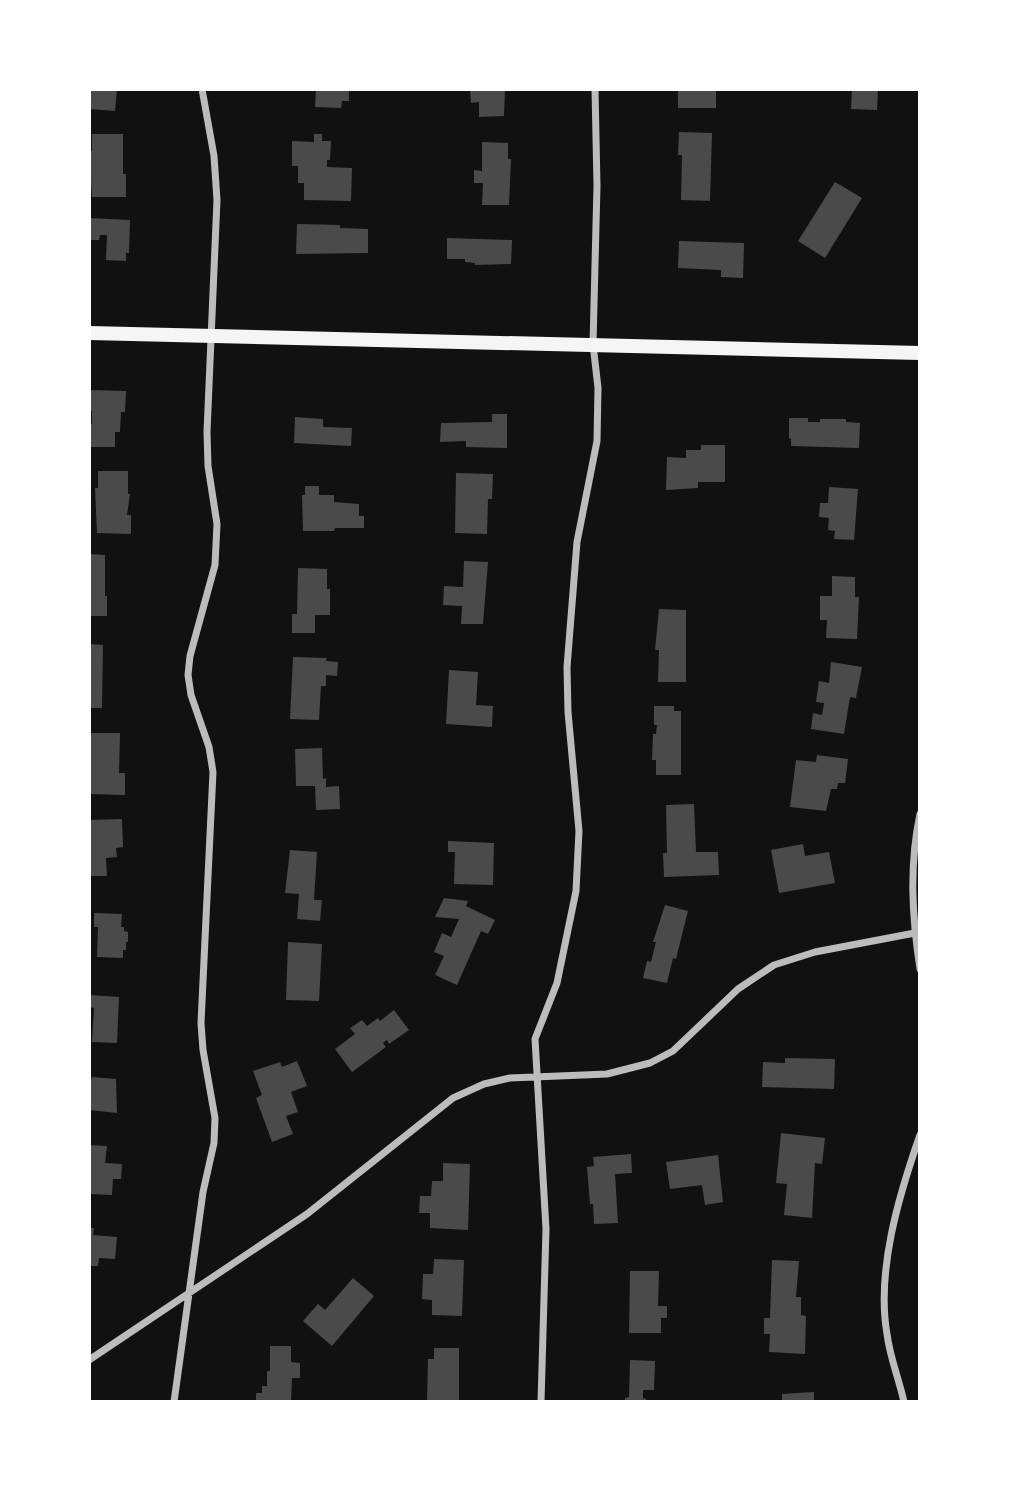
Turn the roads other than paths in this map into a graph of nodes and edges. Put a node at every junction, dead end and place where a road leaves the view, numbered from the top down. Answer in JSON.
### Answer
{"nodes":[{"id":1,"x":202,"y":89,"type":"edge"},
{"id":2,"x":595,"y":89,"type":"edge"},
{"id":3,"x":89,"y":332,"type":"edge"},
{"id":4,"x":211,"y":336,"type":"junction"},
{"id":5,"x":593,"y":344,"type":"junction"},
{"id":6,"x":920,"y":353,"type":"edge"},
{"id":7,"x":920,"y":814,"type":"edge"},
{"id":8,"x":917,"y":933,"type":"edge"},
{"id":9,"x":920,"y":969,"type":"edge"},
{"id":10,"x":537,"y":1075,"type":"junction"},
{"id":11,"x":920,"y":1135,"type":"edge"},
{"id":12,"x":189,"y":1293,"type":"junction"},
{"id":13,"x":89,"y":1360,"type":"edge"},
{"id":14,"x":174,"y":1402,"type":"edge"},
{"id":15,"x":541,"y":1402,"type":"edge"},
{"id":16,"x":904,"y":1402,"type":"edge"}],
"edges":[{"from":1,"to":4,"type":"street"},
{"from":2,"to":5,"type":"street"},
{"from":3,"to":4,"type":"main road"},
{"from":4,"to":5,"type":"main road"},
{"from":4,"to":12,"type":"street"},
{"from":5,"to":6,"type":"main road"},
{"from":5,"to":10,"type":"street"},
{"from":7,"to":8,"type":"street"},
{"from":8,"to":9,"type":"street"},
{"from":8,"to":10,"type":"street"},
{"from":10,"to":12,"type":"street"},
{"from":10,"to":15,"type":"street"},
{"from":11,"to":16,"type":"street"},
{"from":12,"to":13,"type":"street"},
{"from":12,"to":14,"type":"street"}]}
